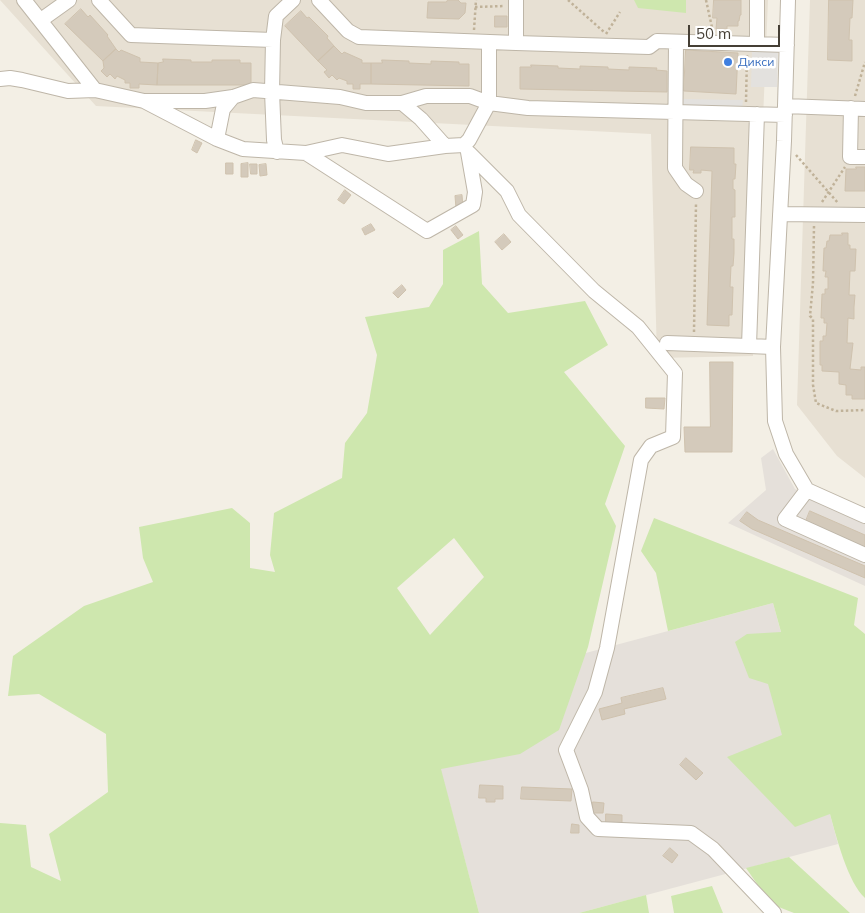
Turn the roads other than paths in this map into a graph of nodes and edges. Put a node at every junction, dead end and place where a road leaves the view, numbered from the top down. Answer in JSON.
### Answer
{"nodes":[{"id":1,"x":24,"y":0,"type":"edge"},
{"id":2,"x":99,"y":0,"type":"edge"},
{"id":3,"x":293,"y":0,"type":"edge"},
{"id":4,"x":319,"y":0,"type":"edge"},
{"id":5,"x":758,"y":0,"type":"edge"},
{"id":6,"x":788,"y":0,"type":"edge"},
{"id":7,"x":66,"y":1,"type":"edge"},
{"id":8,"x":516,"y":3,"type":"edge"},
{"id":9,"x":41,"y":20,"type":"junction"},
{"id":10,"x":273,"y":40,"type":"junction"},
{"id":11,"x":489,"y":42,"type":"junction"},
{"id":12,"x":676,"y":42,"type":"junction"},
{"id":13,"x":516,"y":43,"type":"junction"},
{"id":14,"x":752,"y":44,"type":"junction"},
{"id":15,"x":787,"y":45,"type":"junction"},
{"id":16,"x":0,"y":79,"type":"edge"},
{"id":17,"x":94,"y":90,"type":"junction"},
{"id":18,"x":272,"y":92,"type":"junction"},
{"id":19,"x":233,"y":97,"type":"junction"},
{"id":20,"x":144,"y":101,"type":"junction"},
{"id":21,"x":402,"y":103,"type":"junction"},
{"id":22,"x":489,"y":103,"type":"junction"},
{"id":23,"x":858,"y":108,"type":"edge"},
{"id":24,"x":785,"y":111,"type":"junction"},
{"id":25,"x":675,"y":112,"type":"junction"},
{"id":26,"x":752,"y":114,"type":"junction"},
{"id":27,"x":217,"y":139,"type":"junction"},
{"id":28,"x":445,"y":146,"type":"junction"},
{"id":29,"x":466,"y":149,"type":"junction"},
{"id":30,"x":277,"y":152,"type":"junction"},
{"id":31,"x":306,"y":153,"type":"junction"},
{"id":32,"x":865,"y":156,"type":"edge"},
{"id":33,"x":696,"y":191,"type":"road end"},
{"id":34,"x":780,"y":214,"type":"junction"},
{"id":35,"x":865,"y":215,"type":"edge"},
{"id":36,"x":667,"y":343,"type":"dead end"},
{"id":37,"x":749,"y":346,"type":"junction"},
{"id":38,"x":774,"y":347,"type":"junction"},
{"id":39,"x":807,"y":490,"type":"junction"},
{"id":40,"x":865,"y":516,"type":"edge"},
{"id":41,"x":865,"y":555,"type":"edge"},
{"id":42,"x":774,"y":913,"type":"edge"}],
"edges":[{"from":1,"to":9,"type":"street"},
{"from":2,"to":10,"type":"street"},
{"from":3,"to":10,"type":"street"},
{"from":4,"to":11,"type":"street"},
{"from":5,"to":14,"type":"street"},
{"from":6,"to":15,"type":"street"},
{"from":7,"to":9,"type":"street"},
{"from":8,"to":13,"type":"street"},
{"from":9,"to":17,"type":"street"},
{"from":10,"to":18,"type":"street"},
{"from":11,"to":13,"type":"street"},
{"from":11,"to":22,"type":"street"},
{"from":12,"to":13,"type":"street"},
{"from":12,"to":14,"type":"street"},
{"from":12,"to":25,"type":"street"},
{"from":14,"to":15,"type":"street"},
{"from":15,"to":24,"type":"street"},
{"from":16,"to":17,"type":"street"},
{"from":17,"to":20,"type":"street"},
{"from":18,"to":19,"type":"street"},
{"from":18,"to":21,"type":"street"},
{"from":18,"to":30,"type":"street"},
{"from":19,"to":20,"type":"street"},
{"from":19,"to":27,"type":"street"},
{"from":20,"to":27,"type":"street"},
{"from":21,"to":22,"type":"street"},
{"from":21,"to":28,"type":"street"},
{"from":22,"to":25,"type":"street"},
{"from":22,"to":29,"type":"street"},
{"from":23,"to":24,"type":"street"},
{"from":23,"to":32,"type":"street"},
{"from":24,"to":26,"type":"street"},
{"from":24,"to":34,"type":"street"},
{"from":25,"to":26,"type":"street"},
{"from":25,"to":33,"type":"street"},
{"from":26,"to":37,"type":"street"},
{"from":27,"to":30,"type":"street"},
{"from":28,"to":29,"type":"street"},
{"from":28,"to":31,"type":"street"},
{"from":29,"to":31,"type":"street"},
{"from":29,"to":42,"type":"street"},
{"from":30,"to":31,"type":"street"},
{"from":34,"to":35,"type":"street"},
{"from":34,"to":38,"type":"street"},
{"from":36,"to":37,"type":"street"},
{"from":37,"to":38,"type":"street"},
{"from":38,"to":39,"type":"street"},
{"from":39,"to":40,"type":"street"},
{"from":39,"to":41,"type":"street"}]}
